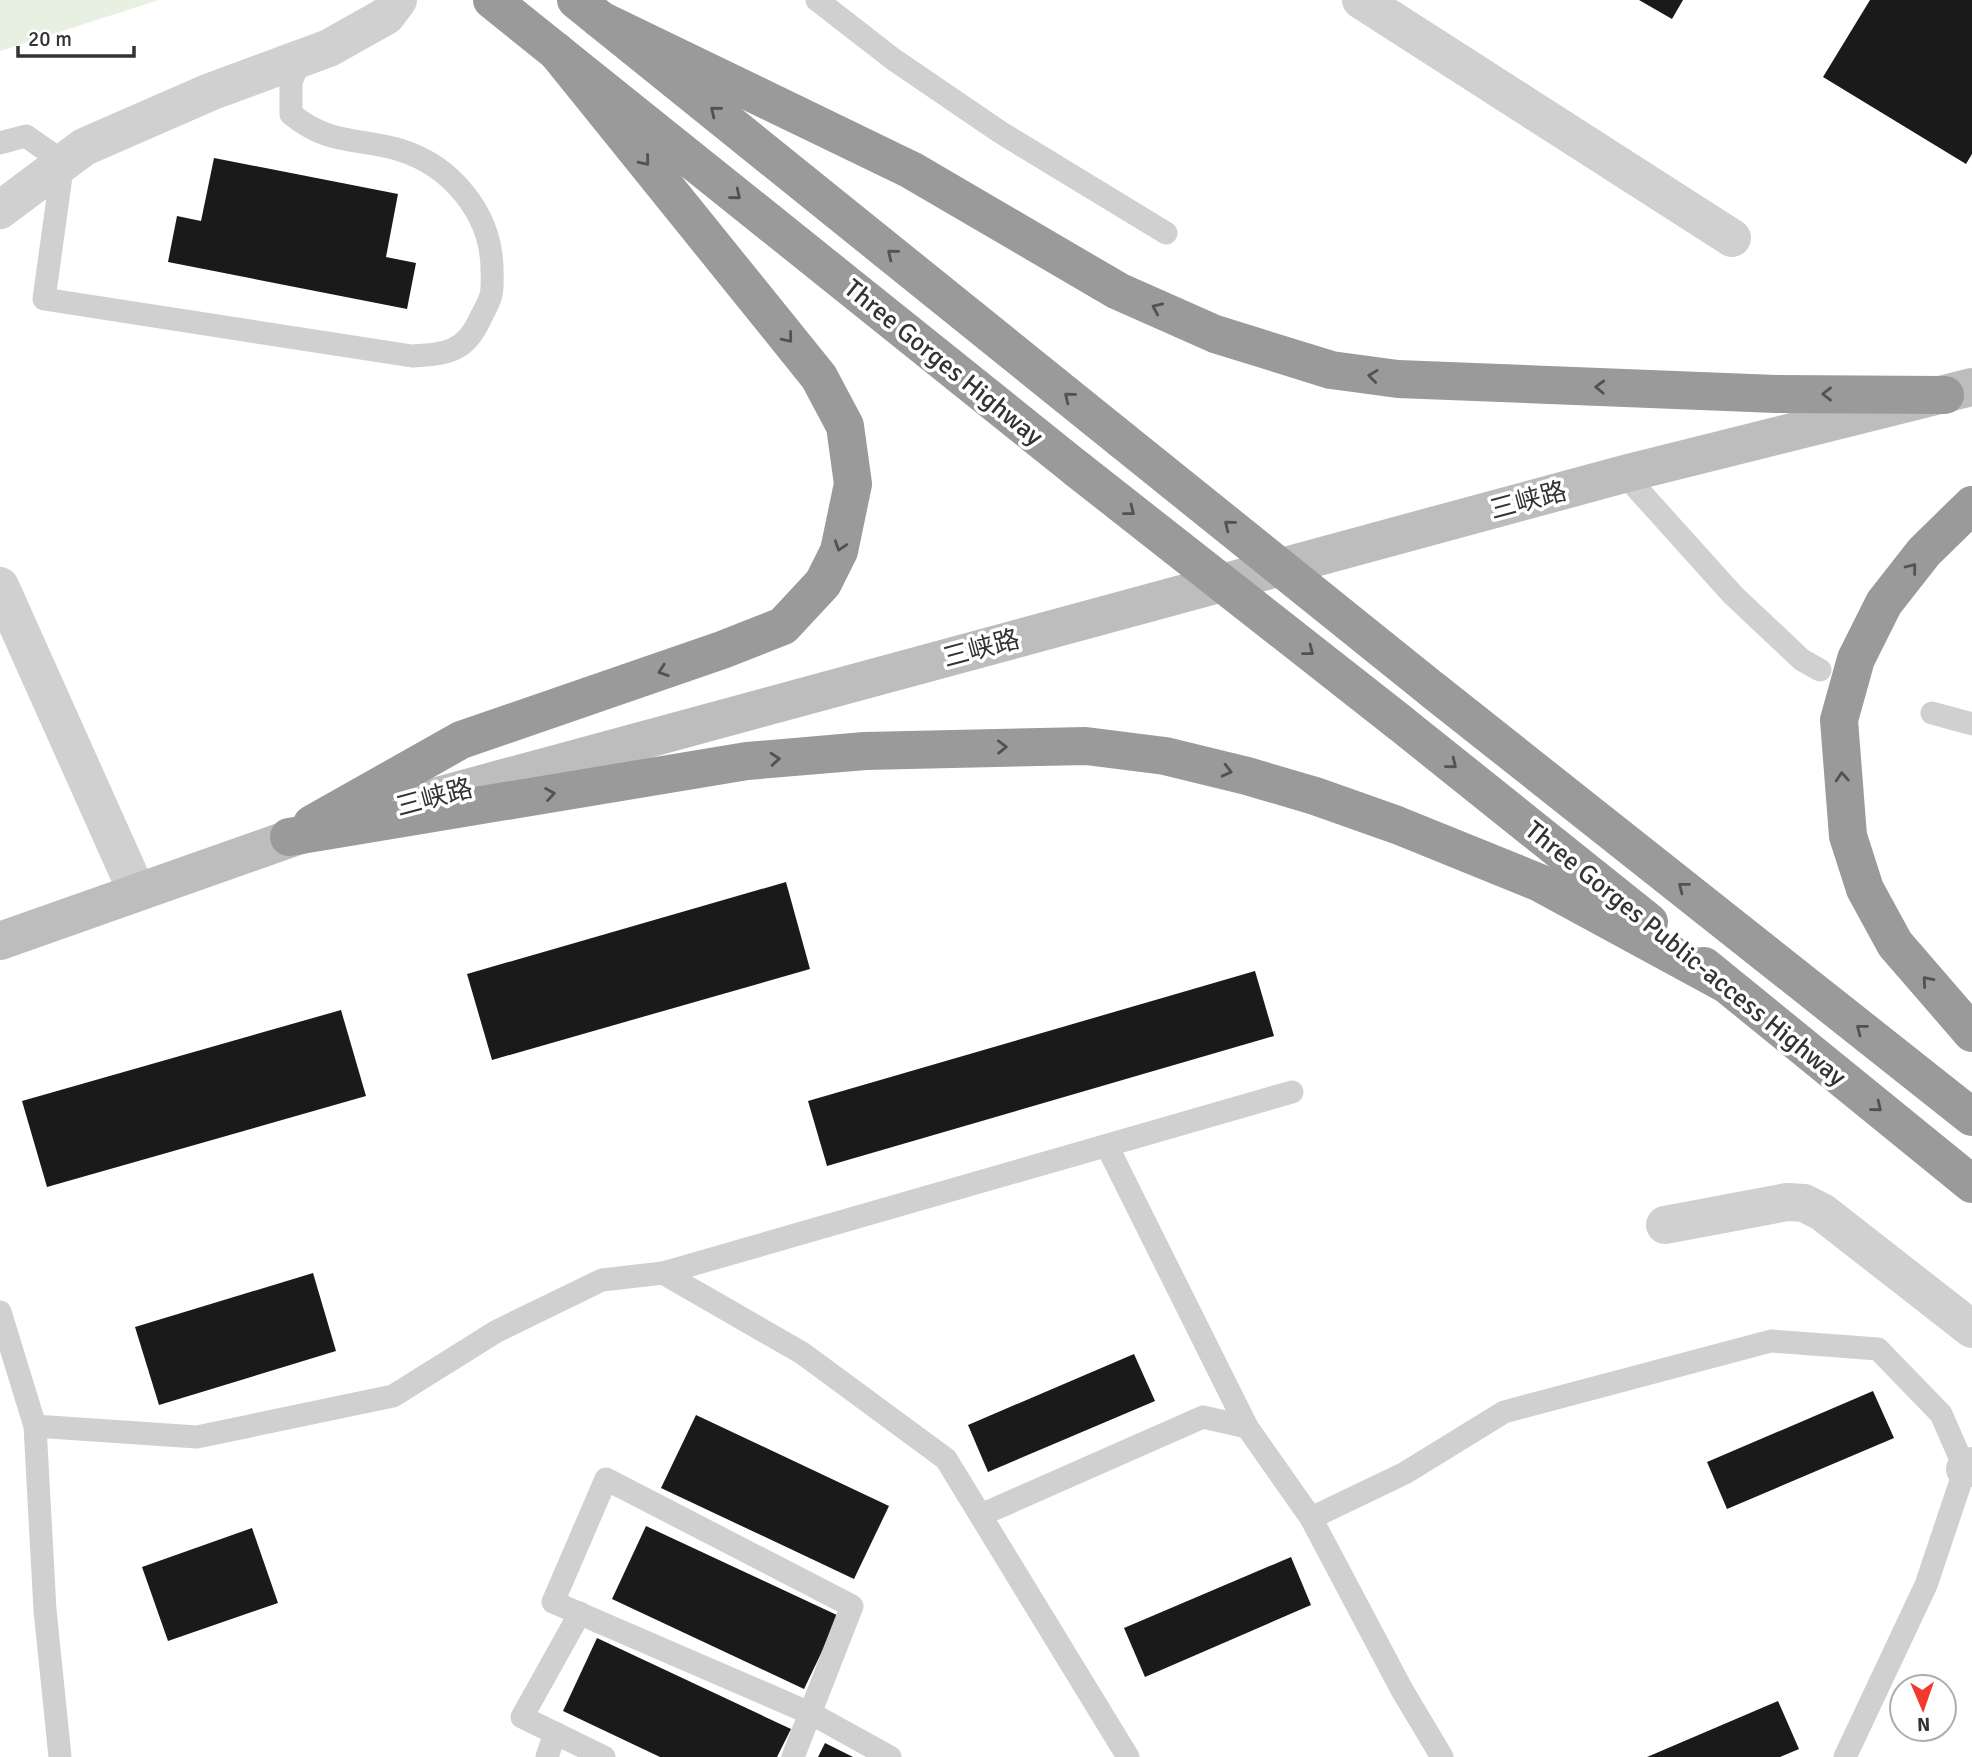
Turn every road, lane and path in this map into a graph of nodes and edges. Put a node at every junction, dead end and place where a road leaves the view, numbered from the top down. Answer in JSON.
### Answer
{"nodes":[{"id":1,"x":492,"y":0,"type":"edge"},
{"id":2,"x":817,"y":0,"type":"edge"},
{"id":3,"x":1361,"y":0,"type":"edge"},
{"id":4,"x":392,"y":8,"type":"edge"},
{"id":5,"x":588,"y":10,"type":"edge"},
{"id":6,"x":556,"y":51,"type":"junction"},
{"id":7,"x":301,"y":58,"type":"junction"},
{"id":8,"x":0,"y":143,"type":"edge"},
{"id":9,"x":63,"y":162,"type":"junction"},
{"id":10,"x":0,"y":210,"type":"edge"},
{"id":11,"x":1167,"y":233,"type":"dead end"},
{"id":12,"x":1732,"y":237,"type":"dead end"},
{"id":13,"x":1958,"y":391,"type":"edge"},
{"id":14,"x":1624,"y":474,"type":"junction"},
{"id":15,"x":1972,"y":505,"type":"edge"},
{"id":16,"x":0,"y":586,"type":"edge"},
{"id":17,"x":1821,"y":670,"type":"dead end"},
{"id":18,"x":1434,"y":691,"type":"joint"},
{"id":19,"x":1932,"y":713,"type":"dead end"},
{"id":20,"x":1399,"y":722,"type":"joint"},
{"id":21,"x":1972,"y":724,"type":"edge"},
{"id":22,"x":289,"y":836,"type":"junction"},
{"id":23,"x":137,"y":892,"type":"junction"},
{"id":24,"x":0,"y":941,"type":"edge"},
{"id":25,"x":1724,"y":983,"type":"junction"},
{"id":26,"x":1972,"y":1033,"type":"edge"},
{"id":27,"x":1292,"y":1092,"type":"dead end"},
{"id":28,"x":1972,"y":1116,"type":"edge"},
{"id":29,"x":1107,"y":1146,"type":"junction"},
{"id":30,"x":1972,"y":1184,"type":"edge"},
{"id":31,"x":1665,"y":1226,"type":"dead end"},
{"id":32,"x":663,"y":1273,"type":"junction"},
{"id":33,"x":0,"y":1312,"type":"edge"},
{"id":34,"x":1972,"y":1329,"type":"edge"},
{"id":35,"x":35,"y":1426,"type":"junction"},
{"id":36,"x":1247,"y":1427,"type":"junction"},
{"id":37,"x":1968,"y":1467,"type":"edge"},
{"id":38,"x":981,"y":1515,"type":"junction"},
{"id":39,"x":1311,"y":1518,"type":"junction"},
{"id":40,"x":580,"y":1613,"type":"junction"},
{"id":41,"x":812,"y":1714,"type":"junction"},
{"id":42,"x":555,"y":1733,"type":"junction"},
{"id":43,"x":60,"y":1757,"type":"edge"},
{"id":44,"x":547,"y":1757,"type":"edge"},
{"id":45,"x":604,"y":1757,"type":"edge"},
{"id":46,"x":793,"y":1757,"type":"edge"},
{"id":47,"x":890,"y":1757,"type":"edge"},
{"id":48,"x":1128,"y":1757,"type":"edge"},
{"id":49,"x":1442,"y":1757,"type":"edge"},
{"id":50,"x":1846,"y":1757,"type":"edge"}],
"edges":[{"from":1,"to":6,"type":"highway","name":"Three Gorges Highway"},
{"from":2,"to":11,"type":"lane"},
{"from":3,"to":12,"type":"street"},
{"from":4,"to":7,"type":"street"},
{"from":13,"to":5,"type":"highway","one_way":true},
{"from":18,"to":5,"type":"highway","name":"Three Gorges Highway","one_way":true,"bridge":true},
{"from":6,"to":20,"type":"highway","name":"Three Gorges Highway","one_way":true,"bridge":true},
{"from":6,"to":22,"type":"highway","one_way":true},
{"from":7,"to":9,"type":"street"},
{"from":7,"to":9,"type":"lane"},
{"from":8,"to":9,"type":"lane"},
{"from":9,"to":10,"type":"street"},
{"from":13,"to":14,"type":"main road","name":"三峡路"},
{"from":14,"to":17,"type":"lane"},
{"from":14,"to":22,"type":"main road","name":"三峡路"},
{"from":26,"to":15,"type":"highway","one_way":true},
{"from":16,"to":23,"type":"street"},
{"from":28,"to":18,"type":"highway","name":"Three Gorges Public-access Highway","one_way":true},
{"from":19,"to":21,"type":"lane"},
{"from":20,"to":25,"type":"highway","name":"Three Gorges Public-access Highway","one_way":true},
{"from":22,"to":23,"type":"main road","name":"三峡路"},
{"from":22,"to":25,"type":"highway","one_way":true},
{"from":23,"to":24,"type":"main road","name":"三峡路"},
{"from":25,"to":30,"type":"highway","name":"Three Gorges Public-access Highway","one_way":true},
{"from":27,"to":29,"type":"lane"},
{"from":29,"to":32,"type":"lane"},
{"from":29,"to":36,"type":"lane"},
{"from":31,"to":34,"type":"street"},
{"from":32,"to":35,"type":"lane"},
{"from":32,"to":38,"type":"lane"},
{"from":33,"to":35,"type":"lane"},
{"from":35,"to":43,"type":"lane"},
{"from":36,"to":38,"type":"lane"},
{"from":36,"to":39,"type":"lane"},
{"from":37,"to":39,"type":"lane"},
{"from":37,"to":50,"type":"lane"},
{"from":38,"to":48,"type":"lane"},
{"from":39,"to":49,"type":"lane"},
{"from":40,"to":41,"type":"lane"},
{"from":40,"to":41,"type":"lane"},
{"from":40,"to":42,"type":"lane"},
{"from":41,"to":46,"type":"lane"},
{"from":41,"to":47,"type":"lane"},
{"from":42,"to":44,"type":"lane"},
{"from":42,"to":45,"type":"lane"}]}
